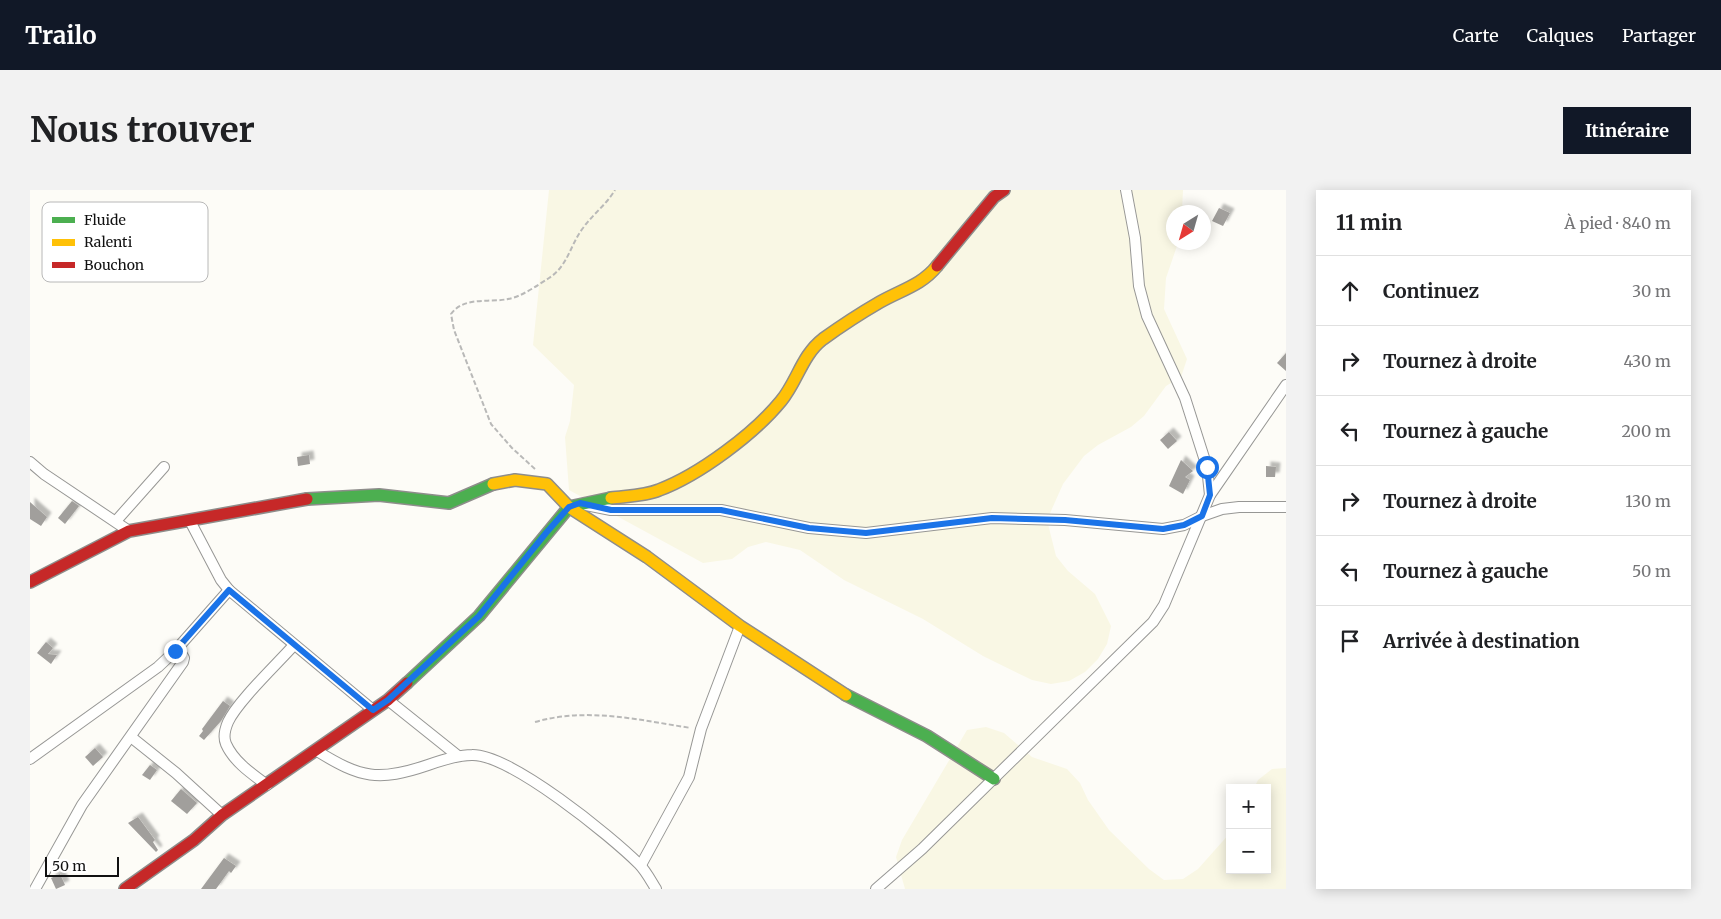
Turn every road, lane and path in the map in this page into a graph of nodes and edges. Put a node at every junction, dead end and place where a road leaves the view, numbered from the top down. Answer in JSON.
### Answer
{"nodes":[{"id":1,"x":615,"y":190,"type":"edge"},
{"id":2,"x":1004,"y":190,"type":"edge"},
{"id":3,"x":1126,"y":190,"type":"edge"},
{"id":4,"x":1286,"y":385,"type":"edge"},
{"id":5,"x":30,"y":462,"type":"edge"},
{"id":6,"x":164,"y":467,"type":"dead end"},
{"id":7,"x":547,"y":484,"type":"junction"},
{"id":8,"x":1210,"y":495,"type":"junction"},
{"id":9,"x":575,"y":505,"type":"junction"},
{"id":10,"x":1286,"y":507,"type":"edge"},
{"id":11,"x":1202,"y":516,"type":"junction"},
{"id":12,"x":116,"y":521,"type":"junction"},
{"id":13,"x":190,"y":521,"type":"junction"},
{"id":14,"x":129,"y":532,"type":"junction"},
{"id":15,"x":30,"y":582,"type":"edge"},
{"id":16,"x":229,"y":590,"type":"junction"},
{"id":17,"x":740,"y":626,"type":"junction"},
{"id":18,"x":294,"y":645,"type":"junction"},
{"id":19,"x":175,"y":651,"type":"junction"},
{"id":20,"x":388,"y":700,"type":"junction"},
{"id":21,"x":373,"y":710,"type":"junction"},
{"id":22,"x":536,"y":722,"type":"dead end"},
{"id":23,"x":701,"y":729,"type":"junction"},
{"id":24,"x":132,"y":737,"type":"junction"},
{"id":25,"x":317,"y":751,"type":"junction"},
{"id":26,"x":458,"y":756,"type":"junction"},
{"id":27,"x":30,"y":760,"type":"edge"},
{"id":28,"x":994,"y":779,"type":"junction"},
{"id":29,"x":268,"y":785,"type":"junction"},
{"id":30,"x":222,"y":815,"type":"junction"},
{"id":31,"x":641,"y":865,"type":"junction"},
{"id":32,"x":35,"y":889,"type":"edge"},
{"id":33,"x":126,"y":889,"type":"edge"},
{"id":34,"x":656,"y":889,"type":"edge"},
{"id":35,"x":876,"y":889,"type":"edge"}],
"edges":[{"from":1,"to":7,"type":"path"},
{"from":2,"to":9,"type":"street"},
{"from":3,"to":8,"type":"street"},
{"from":4,"to":8,"type":"street"},
{"from":5,"to":12,"type":"street"},
{"from":6,"to":12,"type":"street"},
{"from":7,"to":9,"type":"street"},
{"from":7,"to":13,"type":"street"},
{"from":8,"to":11,"type":"street"},
{"from":9,"to":11,"type":"street"},
{"from":9,"to":17,"type":"street"},
{"from":9,"to":20,"type":"street"},
{"from":10,"to":11,"type":"street"},
{"from":11,"to":28,"type":"street"},
{"from":12,"to":14,"type":"street"},
{"from":13,"to":14,"type":"street"},
{"from":13,"to":16,"type":"street"},
{"from":14,"to":15,"type":"street"},
{"from":16,"to":18,"type":"street"},
{"from":16,"to":19,"type":"street"},
{"from":17,"to":23,"type":"street"},
{"from":17,"to":28,"type":"street"},
{"from":18,"to":21,"type":"street"},
{"from":18,"to":29,"type":"street"},
{"from":19,"to":24,"type":"street"},
{"from":19,"to":27,"type":"street"},
{"from":20,"to":21,"type":"street"},
{"from":20,"to":26,"type":"street"},
{"from":21,"to":25,"type":"street"},
{"from":22,"to":23,"type":"path"},
{"from":23,"to":31,"type":"street"},
{"from":24,"to":30,"type":"street"},
{"from":24,"to":32,"type":"street"},
{"from":25,"to":26,"type":"street"},
{"from":25,"to":29,"type":"street"},
{"from":26,"to":31,"type":"street"},
{"from":28,"to":35,"type":"street"},
{"from":29,"to":30,"type":"street"},
{"from":30,"to":33,"type":"street"},
{"from":31,"to":34,"type":"street"}]}
